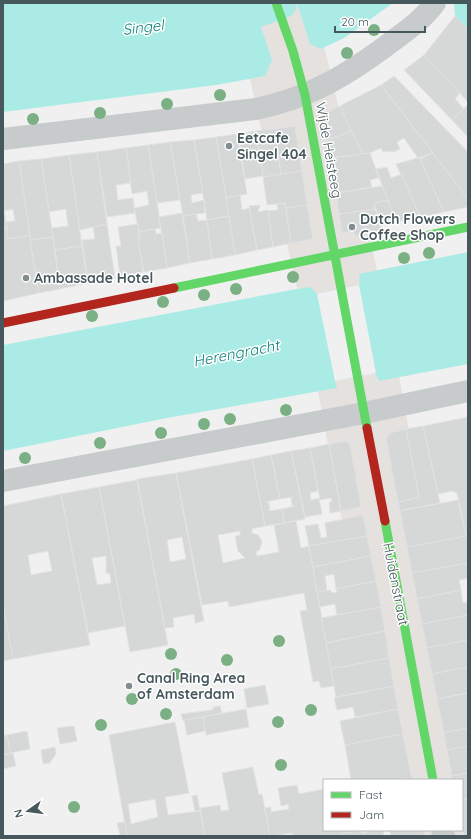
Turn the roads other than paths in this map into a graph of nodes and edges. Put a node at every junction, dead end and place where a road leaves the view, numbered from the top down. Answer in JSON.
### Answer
{"nodes":[{"id":1,"x":276,"y":3,"type":"edge"},
{"id":2,"x":435,"y":3,"type":"edge"},
{"id":3,"x":305,"y":95,"type":"junction"},
{"id":4,"x":3,"y":139,"type":"edge"},
{"id":5,"x":468,"y":227,"type":"edge"},
{"id":6,"x":334,"y":255,"type":"junction"},
{"id":7,"x":3,"y":323,"type":"edge"},
{"id":8,"x":468,"y":391,"type":"edge"},
{"id":9,"x":364,"y":413,"type":"junction"},
{"id":10,"x":3,"y":481,"type":"edge"},
{"id":11,"x":433,"y":779,"type":"edge"}],
"edges":[{"from":1,"to":3,"type":"street","name":"Wijde Heisteeg"},
{"from":2,"to":3,"type":"street"},
{"from":3,"to":4,"type":"street"},
{"from":3,"to":6,"type":"street","name":"Wijde Heisteeg"},
{"from":5,"to":6,"type":"street"},
{"from":6,"to":7,"type":"street"},
{"from":6,"to":9,"type":"street","name":"Huidenstraat"},
{"from":8,"to":9,"type":"street"},
{"from":9,"to":10,"type":"street"},
{"from":9,"to":11,"type":"street","name":"Huidenstraat"}]}
